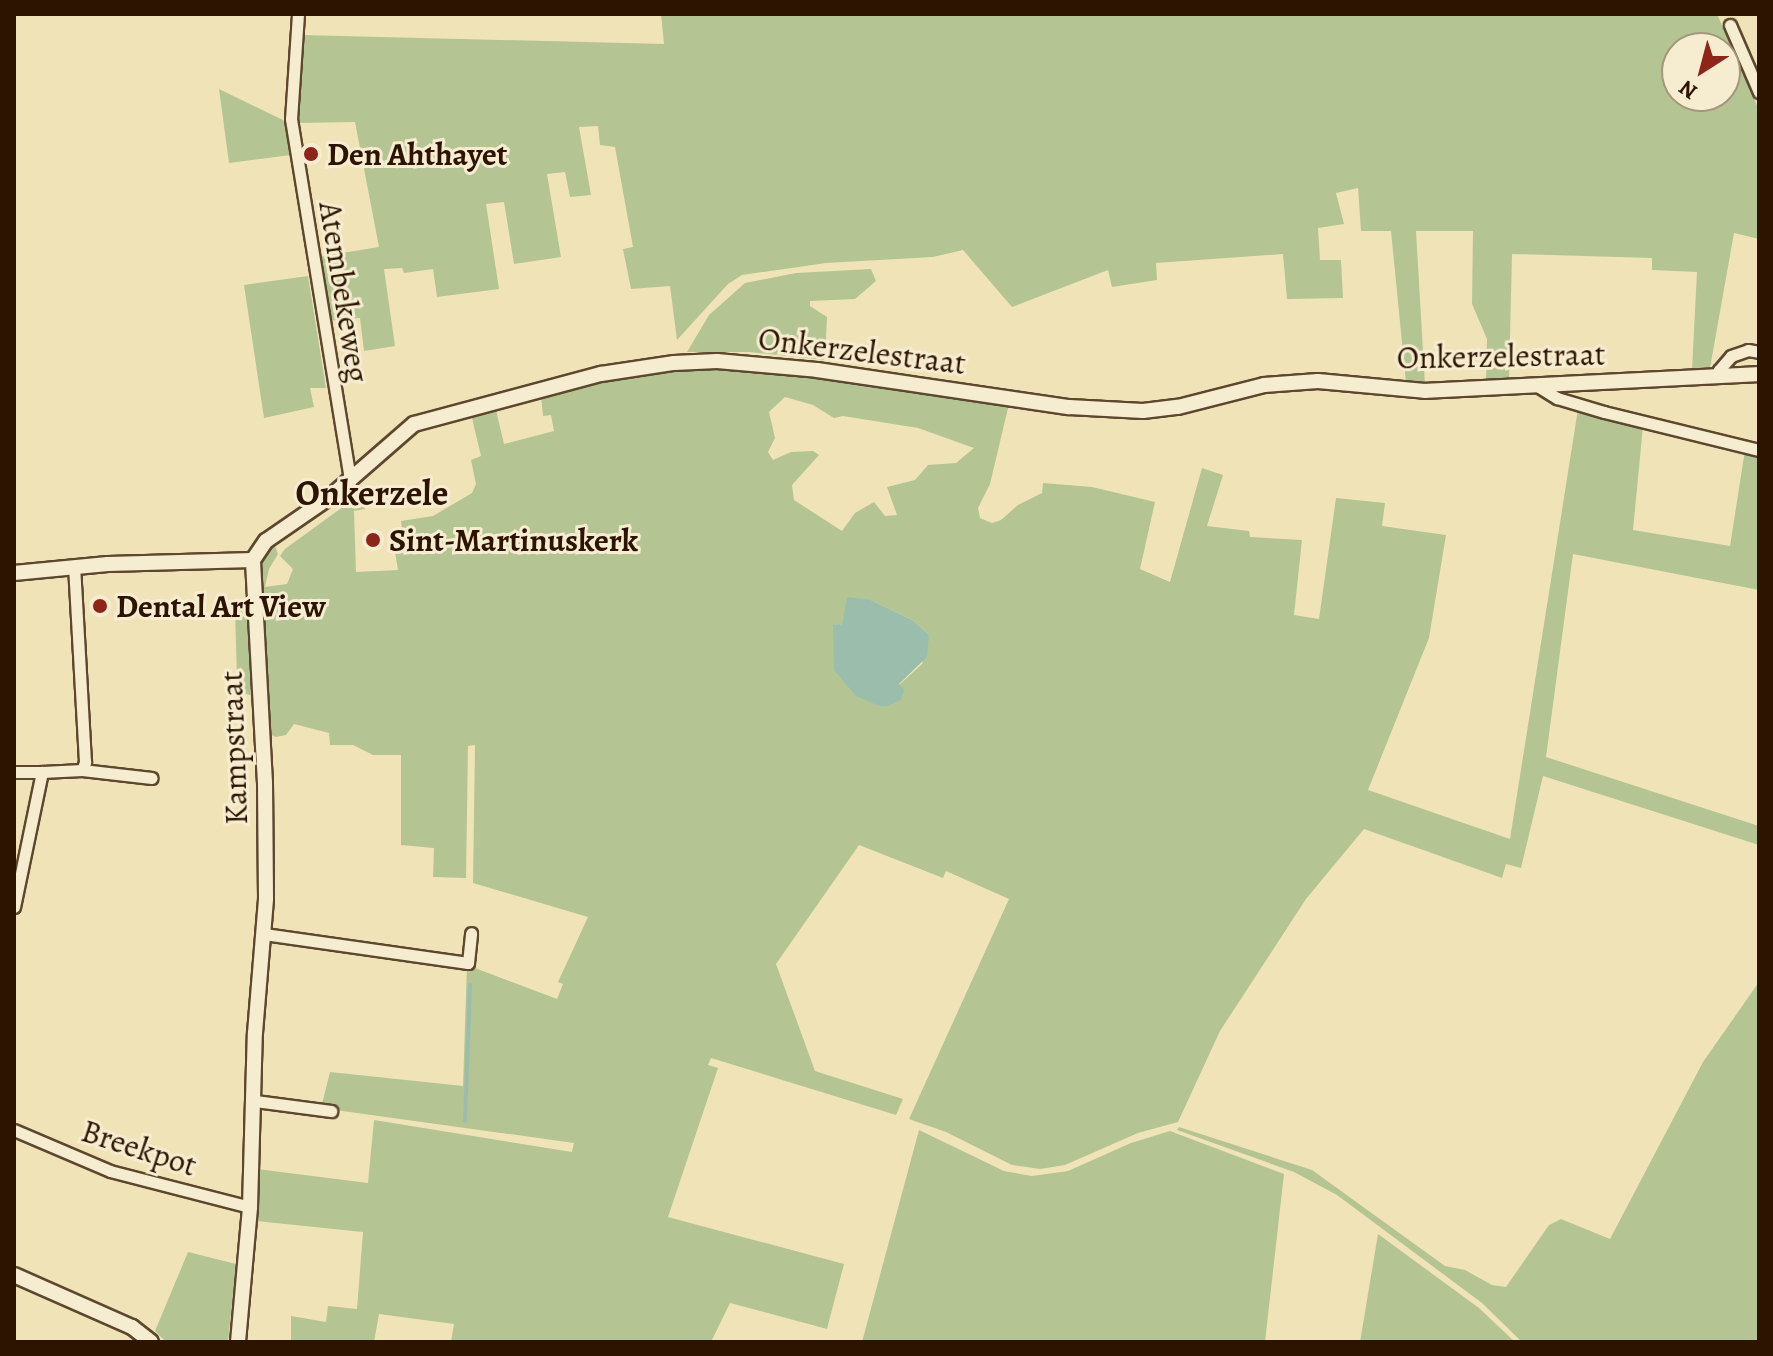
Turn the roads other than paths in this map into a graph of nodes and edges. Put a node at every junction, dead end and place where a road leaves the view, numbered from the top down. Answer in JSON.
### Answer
{"nodes":[{"id":1,"x":298,"y":14,"type":"edge"},
{"id":2,"x":1730,"y":25,"type":"dead end"},
{"id":3,"x":1759,"y":92,"type":"edge"},
{"id":4,"x":1759,"y":352,"type":"edge"},
{"id":5,"x":1759,"y":374,"type":"edge"},
{"id":6,"x":1719,"y":376,"type":"junction"},
{"id":7,"x":1536,"y":385,"type":"junction"},
{"id":8,"x":1759,"y":450,"type":"edge"},
{"id":9,"x":350,"y":481,"type":"junction"},
{"id":10,"x":253,"y":560,"type":"junction"},
{"id":11,"x":74,"y":567,"type":"junction"},
{"id":12,"x":14,"y":573,"type":"edge"},
{"id":13,"x":82,"y":770,"type":"junction"},
{"id":14,"x":14,"y":772,"type":"edge"},
{"id":15,"x":42,"y":772,"type":"junction"},
{"id":16,"x":152,"y":778,"type":"dead end"},
{"id":17,"x":14,"y":907,"type":"edge"},
{"id":18,"x":471,"y":933,"type":"dead end"},
{"id":19,"x":264,"y":934,"type":"junction"},
{"id":20,"x":255,"y":1101,"type":"junction"},
{"id":21,"x":331,"y":1111,"type":"dead end"},
{"id":22,"x":14,"y":1130,"type":"edge"},
{"id":23,"x":250,"y":1207,"type":"junction"},
{"id":24,"x":14,"y":1275,"type":"edge"},
{"id":25,"x":151,"y":1342,"type":"edge"},
{"id":26,"x":238,"y":1342,"type":"edge"}],
"edges":[{"from":1,"to":9,"type":"street","name":"Atembekeweg"},
{"from":2,"to":3,"type":"street"},
{"from":4,"to":6,"type":"street"},
{"from":5,"to":6,"type":"street","name":"Onkerzelestraat"},
{"from":6,"to":7,"type":"street","name":"Onkerzelestraat"},
{"from":7,"to":8,"type":"street"},
{"from":7,"to":9,"type":"street","name":"Onkerzelestraat"},
{"from":9,"to":10,"type":"street","name":"Onkerzelestraat"},
{"from":10,"to":11,"type":"street"},
{"from":10,"to":19,"type":"street","name":"Kampstraat"},
{"from":11,"to":12,"type":"street"},
{"from":11,"to":13,"type":"street"},
{"from":13,"to":15,"type":"street"},
{"from":13,"to":16,"type":"street"},
{"from":14,"to":15,"type":"street"},
{"from":15,"to":17,"type":"street"},
{"from":18,"to":19,"type":"street"},
{"from":19,"to":20,"type":"street","name":"Kampstraat"},
{"from":20,"to":21,"type":"street"},
{"from":20,"to":23,"type":"street","name":"Kampstraat"},
{"from":22,"to":23,"type":"street","name":"Breekpot"},
{"from":23,"to":26,"type":"street","name":"Kampstraat"},
{"from":24,"to":25,"type":"street"}]}
